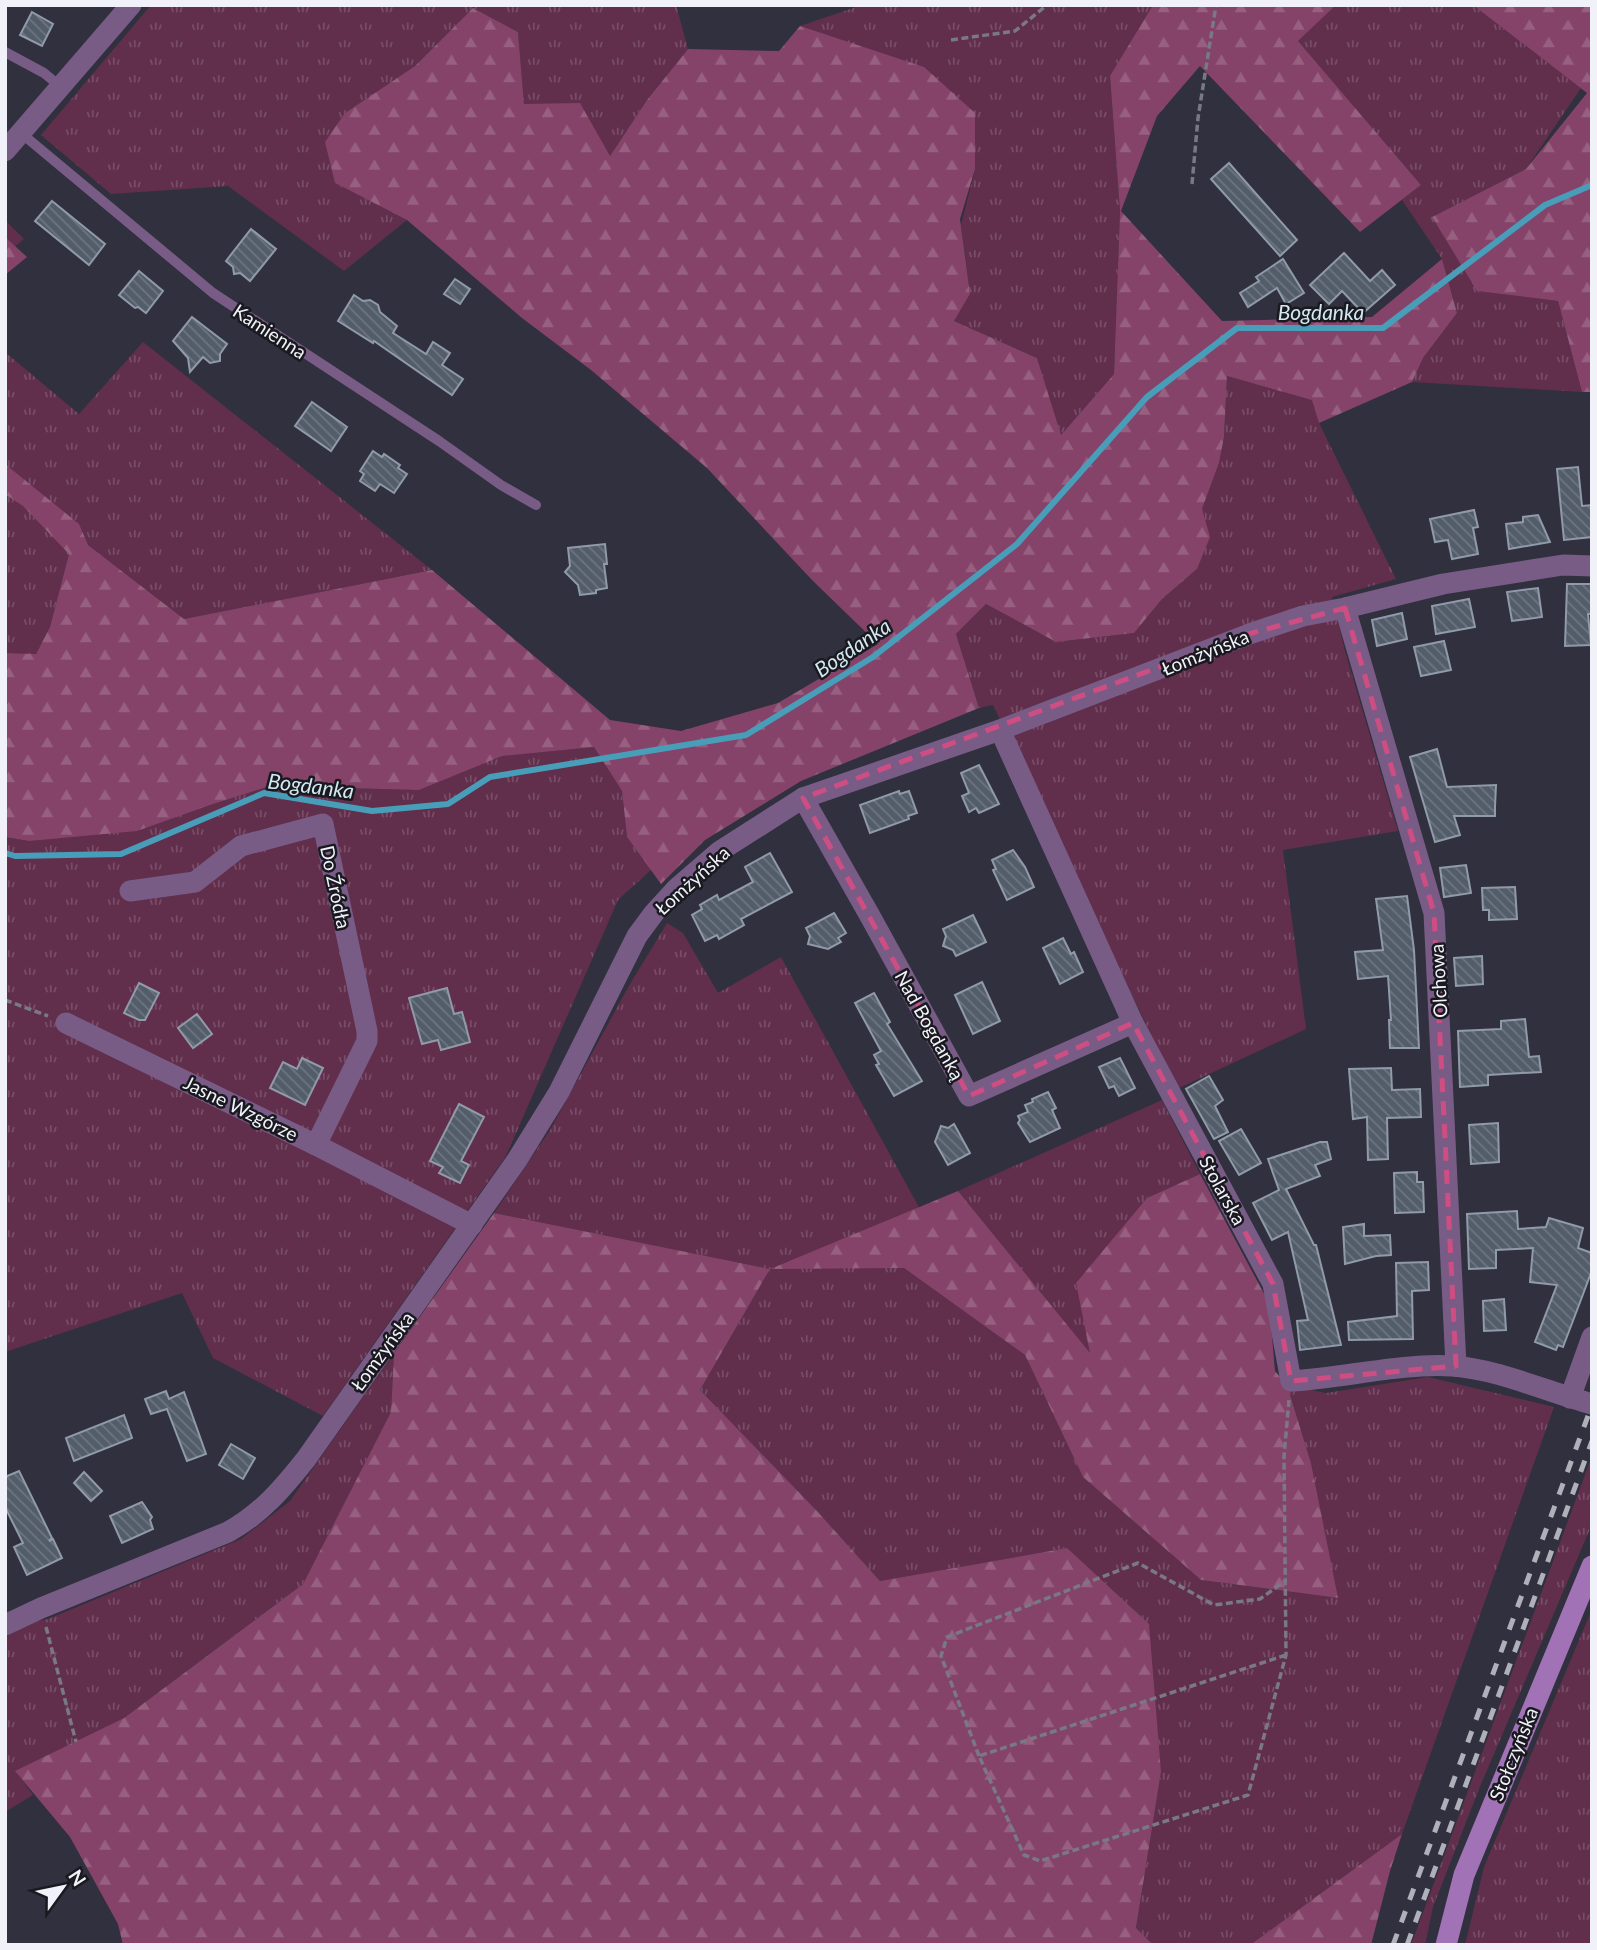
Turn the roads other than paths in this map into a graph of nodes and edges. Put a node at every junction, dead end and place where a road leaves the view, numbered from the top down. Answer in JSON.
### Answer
{"nodes":[{"id":1,"x":131,"y":5,"type":"edge"},
{"id":2,"x":5,"y":52,"type":"edge"},
{"id":3,"x":61,"y":87,"type":"junction"},
{"id":4,"x":21,"y":133,"type":"junction"},
{"id":5,"x":5,"y":151,"type":"edge"},
{"id":6,"x":536,"y":505,"type":"dead end"},
{"id":7,"x":1592,"y":566,"type":"edge"},
{"id":8,"x":1346,"y":608,"type":"junction"},
{"id":9,"x":1000,"y":730,"type":"junction"},
{"id":10,"x":803,"y":798,"type":"junction"},
{"id":11,"x":130,"y":891,"type":"dead end"},
{"id":12,"x":66,"y":1023,"type":"road end"},
{"id":13,"x":1133,"y":1023,"type":"junction"},
{"id":14,"x":316,"y":1145,"type":"junction"},
{"id":15,"x":472,"y":1225,"type":"junction"},
{"id":16,"x":1592,"y":1337,"type":"edge"},
{"id":17,"x":1456,"y":1366,"type":"junction"},
{"id":18,"x":1570,"y":1398,"type":"junction"},
{"id":19,"x":1592,"y":1404,"type":"edge"},
{"id":20,"x":1592,"y":1566,"type":"edge"},
{"id":21,"x":5,"y":1625,"type":"edge"},
{"id":22,"x":1446,"y":1945,"type":"edge"}],
"edges":[{"from":1,"to":3,"type":"street"},
{"from":2,"to":3,"type":"lane"},
{"from":3,"to":4,"type":"street"},
{"from":4,"to":5,"type":"street"},
{"from":4,"to":6,"type":"lane","name":"Kamienna"},
{"from":7,"to":8,"type":"street","name":"Łomżyńska"},
{"from":8,"to":9,"type":"street","name":"Łomżyńska"},
{"from":8,"to":17,"type":"street","name":"Olchowa"},
{"from":9,"to":10,"type":"street","name":"Łomżyńska"},
{"from":9,"to":13,"type":"street","name":"Stolarska"},
{"from":10,"to":13,"type":"street","name":"Nad Bogdanką"},
{"from":10,"to":15,"type":"street","name":"Łomżyńska"},
{"from":11,"to":14,"type":"street","name":"Do Źródła"},
{"from":12,"to":14,"type":"street","name":"Jasne Wzgórze"},
{"from":13,"to":17,"type":"street","name":"Stolarska"},
{"from":14,"to":15,"type":"street","name":"Jasne Wzgórze"},
{"from":15,"to":21,"type":"street","name":"Łomżyńska"},
{"from":16,"to":18,"type":"street"},
{"from":17,"to":18,"type":"street"},
{"from":18,"to":19,"type":"street"},
{"from":20,"to":22,"type":"street","name":"Stołczyńska"}]}
